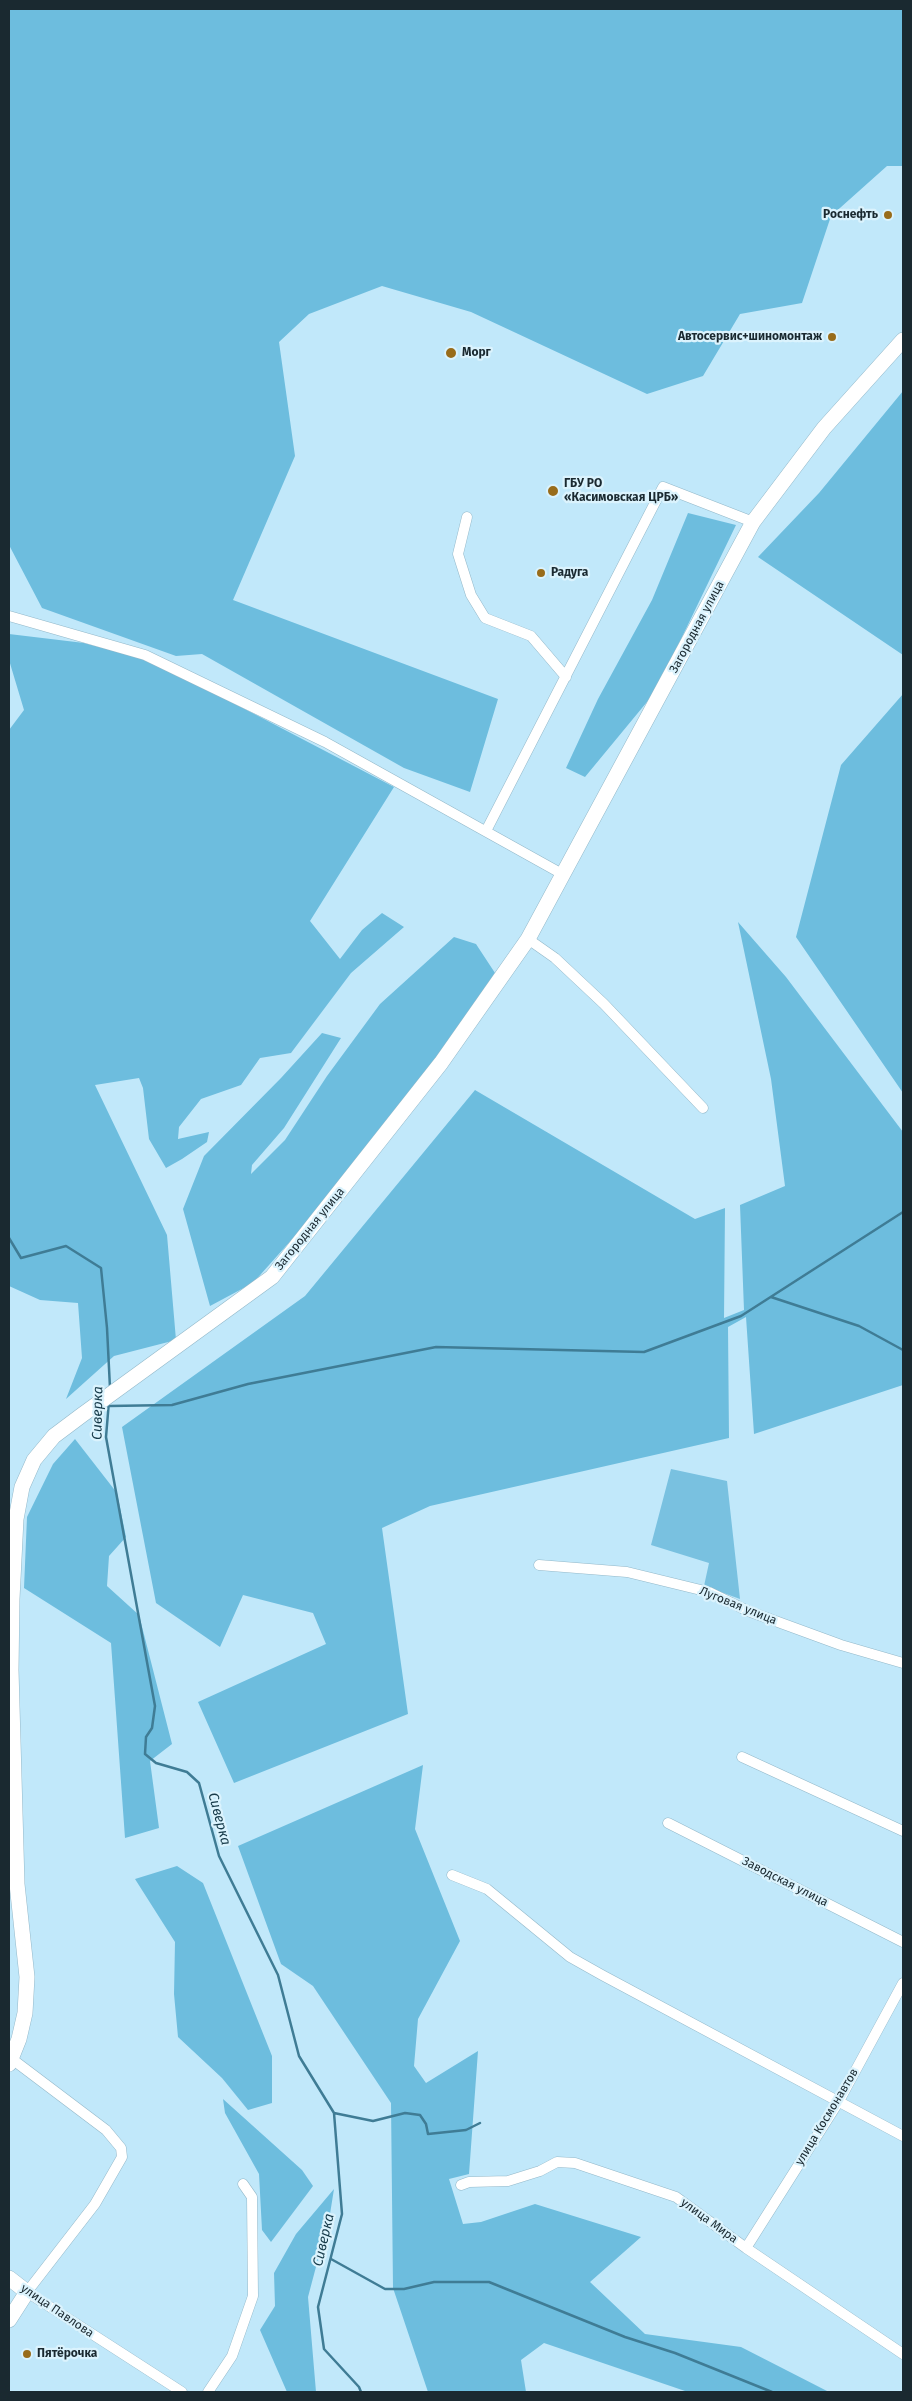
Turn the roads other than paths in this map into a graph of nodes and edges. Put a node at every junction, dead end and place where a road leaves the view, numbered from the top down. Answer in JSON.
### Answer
{"nodes":[{"id":1,"x":903,"y":340,"type":"edge"},
{"id":2,"x":467,"y":517,"type":"dead end"},
{"id":3,"x":753,"y":522,"type":"junction"},
{"id":4,"x":9,"y":616,"type":"edge"},
{"id":5,"x":566,"y":677,"type":"junction"},
{"id":6,"x":486,"y":831,"type":"junction"},
{"id":7,"x":564,"y":875,"type":"junction"},
{"id":8,"x":528,"y":940,"type":"junction"},
{"id":9,"x":703,"y":1108,"type":"dead end"},
{"id":10,"x":539,"y":1565,"type":"dead end"},
{"id":11,"x":903,"y":1663,"type":"edge"},
{"id":12,"x":10,"y":1670,"type":"edge"},
{"id":13,"x":742,"y":1757,"type":"dead end"},
{"id":14,"x":668,"y":1823,"type":"dead end"},
{"id":15,"x":903,"y":1831,"type":"edge"},
{"id":16,"x":452,"y":1875,"type":"dead end"},
{"id":17,"x":13,"y":1884,"type":"edge"},
{"id":18,"x":903,"y":1942,"type":"edge"},
{"id":19,"x":903,"y":1983,"type":"edge"},
{"id":20,"x":11,"y":2061,"type":"edge"},
{"id":21,"x":838,"y":2101,"type":"junction"},
{"id":22,"x":903,"y":2136,"type":"edge"},
{"id":23,"x":243,"y":2184,"type":"dead end"},
{"id":24,"x":462,"y":2185,"type":"dead end"},
{"id":25,"x":746,"y":2248,"type":"junction"},
{"id":26,"x":9,"y":2278,"type":"edge"},
{"id":27,"x":27,"y":2292,"type":"junction"},
{"id":28,"x":9,"y":2320,"type":"edge"},
{"id":29,"x":903,"y":2354,"type":"edge"},
{"id":30,"x":182,"y":2392,"type":"edge"},
{"id":31,"x":208,"y":2392,"type":"edge"}],
"edges":[{"from":1,"to":3,"type":"main road","name":"Загородная улица"},
{"from":2,"to":5,"type":"street"},
{"from":3,"to":5,"type":"street"},
{"from":3,"to":7,"type":"main road","name":"Загородная улица"},
{"from":4,"to":6,"type":"street"},
{"from":5,"to":6,"type":"street"},
{"from":6,"to":7,"type":"street"},
{"from":7,"to":8,"type":"main road","name":"Загородная улица"},
{"from":8,"to":9,"type":"street"},
{"from":8,"to":12,"type":"main road","name":"Загородная улица"},
{"from":10,"to":11,"type":"street","name":"Луговая улица"},
{"from":12,"to":17,"type":"main road","name":"Загородная улица"},
{"from":13,"to":15,"type":"street"},
{"from":14,"to":18,"type":"street","name":"Заводская улица"},
{"from":16,"to":21,"type":"street"},
{"from":17,"to":20,"type":"main road","name":"Загородная улица"},
{"from":19,"to":21,"type":"street","name":"улица Космонавтов"},
{"from":20,"to":27,"type":"street"},
{"from":21,"to":22,"type":"street"},
{"from":21,"to":25,"type":"street","name":"улица Космонавтов"},
{"from":23,"to":31,"type":"street"},
{"from":24,"to":25,"type":"street","name":"улица Мира"},
{"from":25,"to":29,"type":"street","name":"улица Мира"},
{"from":26,"to":27,"type":"main road","name":"улица Павлова"},
{"from":27,"to":28,"type":"main road"},
{"from":27,"to":30,"type":"street","name":"улица Павлова"}]}
